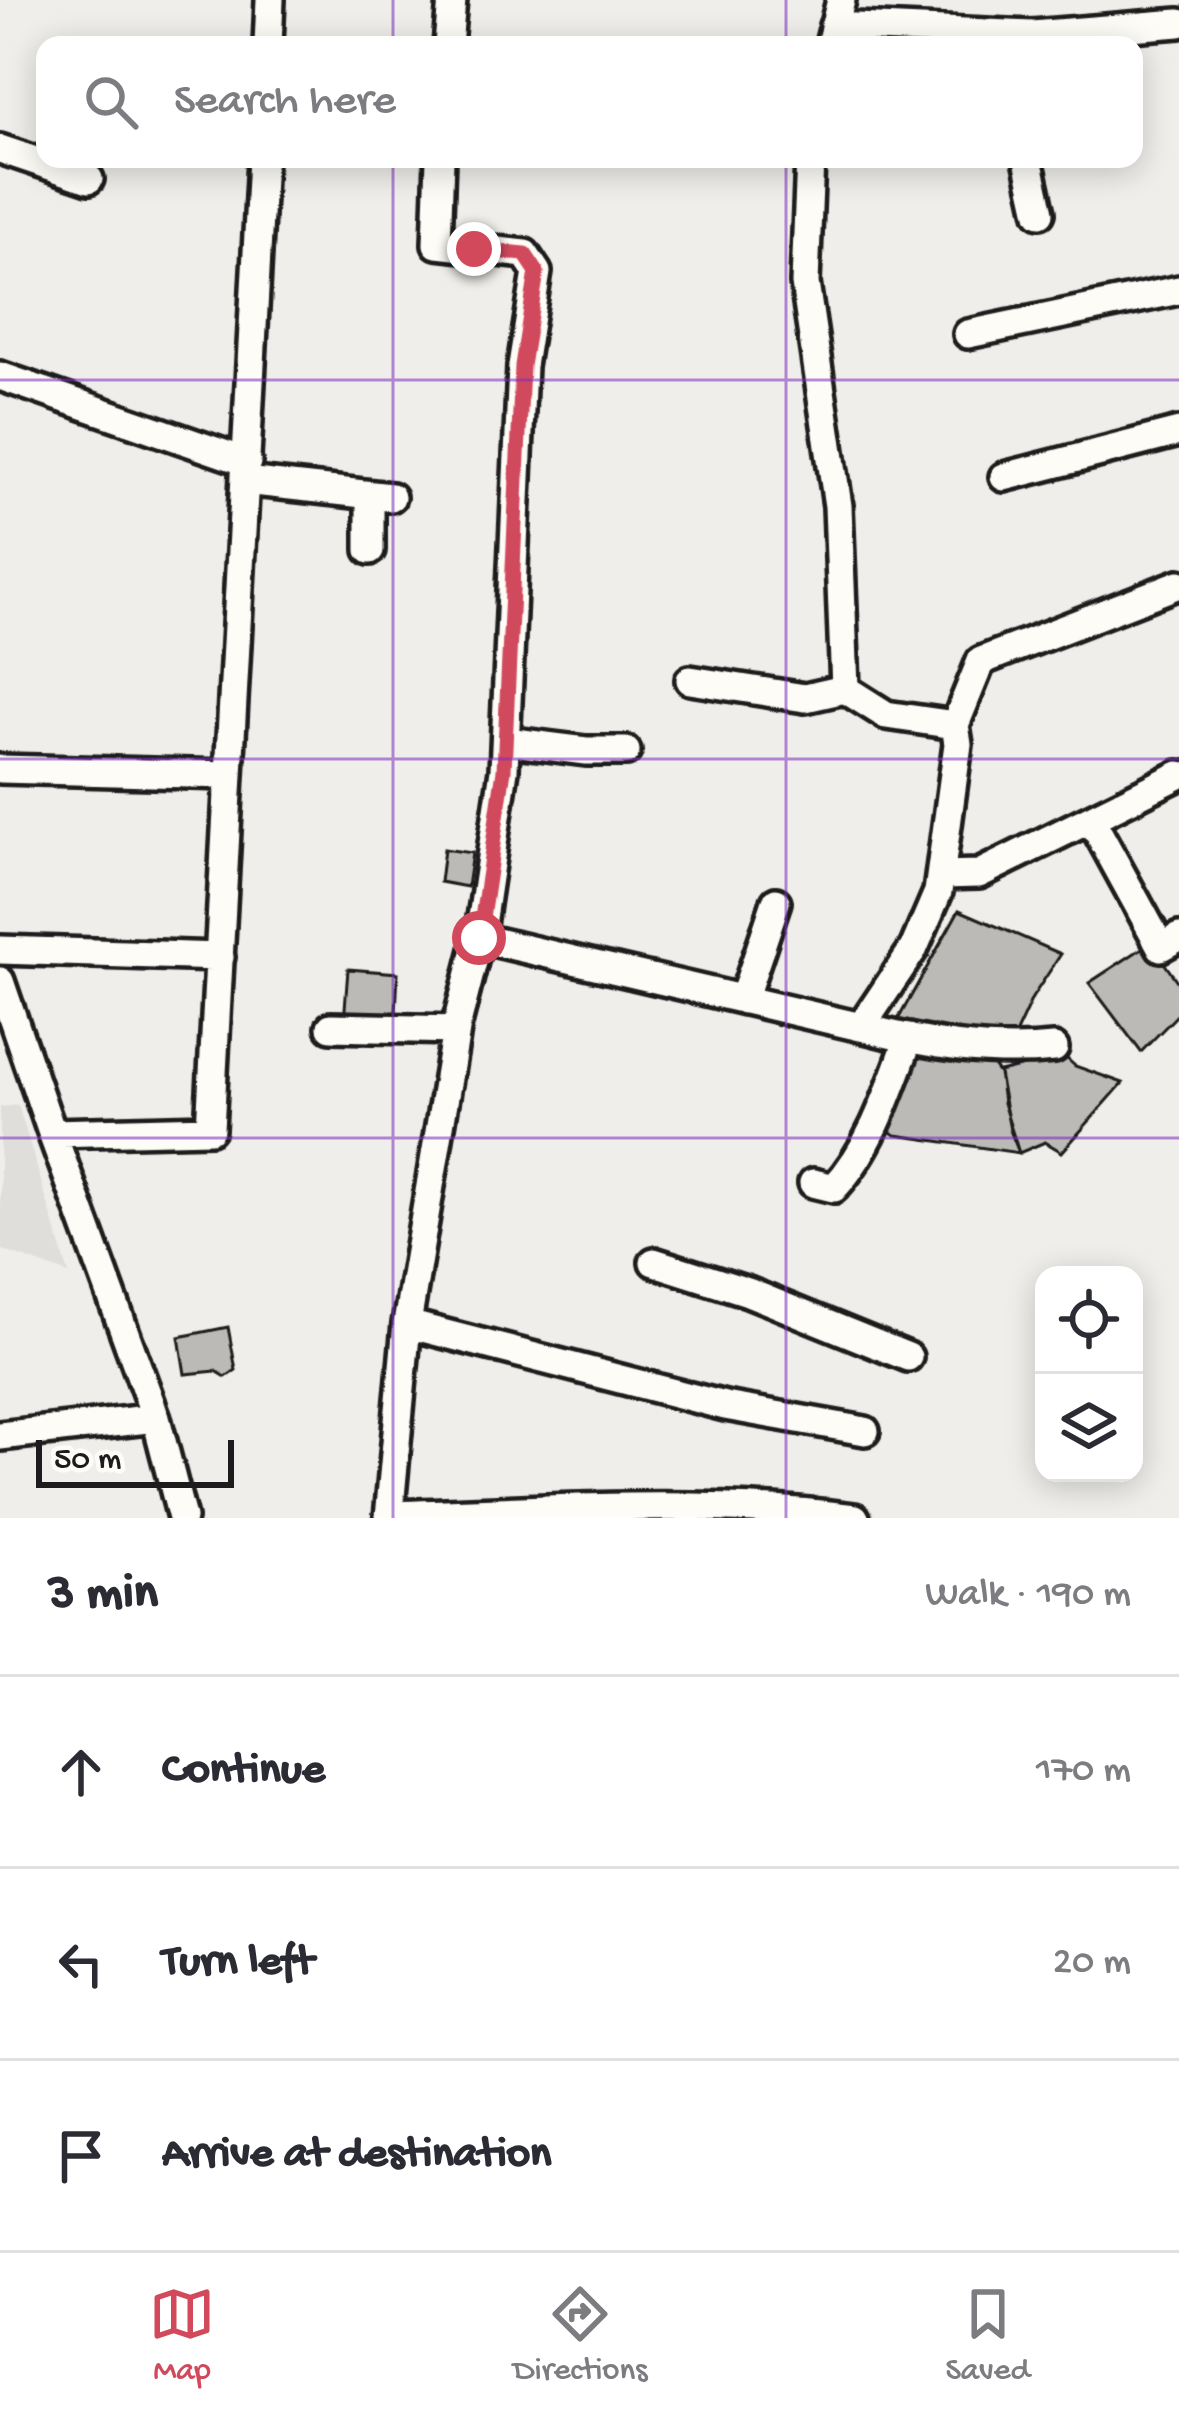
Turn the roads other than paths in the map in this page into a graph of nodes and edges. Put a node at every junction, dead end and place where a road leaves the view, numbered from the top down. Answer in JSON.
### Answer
{"nodes":[{"id":1,"x":270,"y":0,"type":"edge"},
{"id":2,"x":452,"y":0,"type":"edge"},
{"id":3,"x":1179,"y":23,"type":"edge"},
{"id":4,"x":835,"y":24,"type":"edge"},
{"id":5,"x":268,"y":36,"type":"edge"},
{"id":6,"x":449,"y":36,"type":"edge"},
{"id":7,"x":969,"y":36,"type":"edge"},
{"id":8,"x":1024,"y":36,"type":"edge"},
{"id":9,"x":0,"y":149,"type":"edge"},
{"id":10,"x":36,"y":161,"type":"edge"},
{"id":11,"x":56,"y":168,"type":"edge"},
{"id":12,"x":262,"y":168,"type":"edge"},
{"id":13,"x":440,"y":168,"type":"edge"},
{"id":14,"x":810,"y":168,"type":"edge"},
{"id":15,"x":1030,"y":168,"type":"edge"},
{"id":16,"x":89,"y":179,"type":"dead end"},
{"id":17,"x":1040,"y":213,"type":"dead end"},
{"id":18,"x":1179,"y":290,"type":"edge"},
{"id":19,"x":968,"y":334,"type":"dead end"},
{"id":20,"x":0,"y":376,"type":"edge"},
{"id":21,"x":1179,"y":432,"type":"edge"},
{"id":22,"x":246,"y":472,"type":"junction"},
{"id":23,"x":1004,"y":477,"type":"dead end"},
{"id":24,"x":370,"y":550,"type":"dead end"},
{"id":25,"x":1179,"y":584,"type":"edge"},
{"id":26,"x":690,"y":680,"type":"dead end"},
{"id":27,"x":844,"y":689,"type":"junction"},
{"id":28,"x":955,"y":725,"type":"junction"},
{"id":29,"x":506,"y":741,"type":"junction"},
{"id":30,"x":626,"y":751,"type":"dead end"},
{"id":31,"x":0,"y":769,"type":"edge"},
{"id":32,"x":229,"y":775,"type":"junction"},
{"id":33,"x":1179,"y":776,"type":"edge"},
{"id":34,"x":1092,"y":821,"type":"junction"},
{"id":35,"x":941,"y":875,"type":"junction"},
{"id":36,"x":776,"y":902,"type":"dead end"},
{"id":37,"x":479,"y":938,"type":"junction"},
{"id":38,"x":1179,"y":938,"type":"edge"},
{"id":39,"x":0,"y":950,"type":"edge"},
{"id":40,"x":220,"y":957,"type":"junction"},
{"id":41,"x":3,"y":997,"type":"edge"},
{"id":42,"x":743,"y":1000,"type":"junction"},
{"id":43,"x":332,"y":1027,"type":"dead end"},
{"id":44,"x":861,"y":1028,"type":"junction"},
{"id":45,"x":456,"y":1030,"type":"junction"},
{"id":46,"x":909,"y":1038,"type":"junction"},
{"id":47,"x":1054,"y":1048,"type":"dead end"},
{"id":48,"x":52,"y":1133,"type":"junction"},
{"id":49,"x":813,"y":1183,"type":"dead end"},
{"id":50,"x":654,"y":1262,"type":"dead end"},
{"id":51,"x":407,"y":1324,"type":"junction"},
{"id":52,"x":908,"y":1357,"type":"dead end"},
{"id":53,"x":156,"y":1418,"type":"junction"},
{"id":54,"x":865,"y":1431,"type":"dead end"},
{"id":55,"x":0,"y":1436,"type":"edge"},
{"id":56,"x":389,"y":1516,"type":"edge"},
{"id":57,"x":182,"y":1518,"type":"edge"},
{"id":58,"x":856,"y":1518,"type":"edge"}],
"edges":[{"from":1,"to":5,"type":"street"},
{"from":2,"to":6,"type":"street"},
{"from":3,"to":8,"type":"street"},
{"from":4,"to":7,"type":"street"},
{"from":9,"to":10,"type":"street"},
{"from":11,"to":16,"type":"street"},
{"from":12,"to":22,"type":"street"},
{"from":13,"to":29,"type":"street"},
{"from":14,"to":27,"type":"street"},
{"from":15,"to":17,"type":"street"},
{"from":18,"to":19,"type":"street"},
{"from":20,"to":22,"type":"street"},
{"from":21,"to":23,"type":"street"},
{"from":22,"to":24,"type":"street"},
{"from":22,"to":32,"type":"street"},
{"from":25,"to":28,"type":"street"},
{"from":26,"to":27,"type":"street"},
{"from":27,"to":28,"type":"street"},
{"from":28,"to":35,"type":"street"},
{"from":29,"to":30,"type":"street"},
{"from":29,"to":37,"type":"street"},
{"from":31,"to":32,"type":"street"},
{"from":32,"to":40,"type":"street"},
{"from":33,"to":34,"type":"street"},
{"from":34,"to":35,"type":"street"},
{"from":34,"to":38,"type":"street"},
{"from":35,"to":44,"type":"street"},
{"from":36,"to":42,"type":"street"},
{"from":37,"to":42,"type":"street"},
{"from":37,"to":45,"type":"street"},
{"from":39,"to":40,"type":"street"},
{"from":40,"to":48,"type":"street"},
{"from":41,"to":48,"type":"street"},
{"from":42,"to":44,"type":"street"},
{"from":43,"to":45,"type":"street"},
{"from":44,"to":46,"type":"street"},
{"from":45,"to":51,"type":"street"},
{"from":46,"to":47,"type":"street"},
{"from":46,"to":49,"type":"street"},
{"from":48,"to":53,"type":"street"},
{"from":50,"to":52,"type":"street"},
{"from":51,"to":54,"type":"street"},
{"from":51,"to":56,"type":"street"},
{"from":53,"to":55,"type":"street"},
{"from":53,"to":57,"type":"street"},
{"from":56,"to":58,"type":"street"}]}
